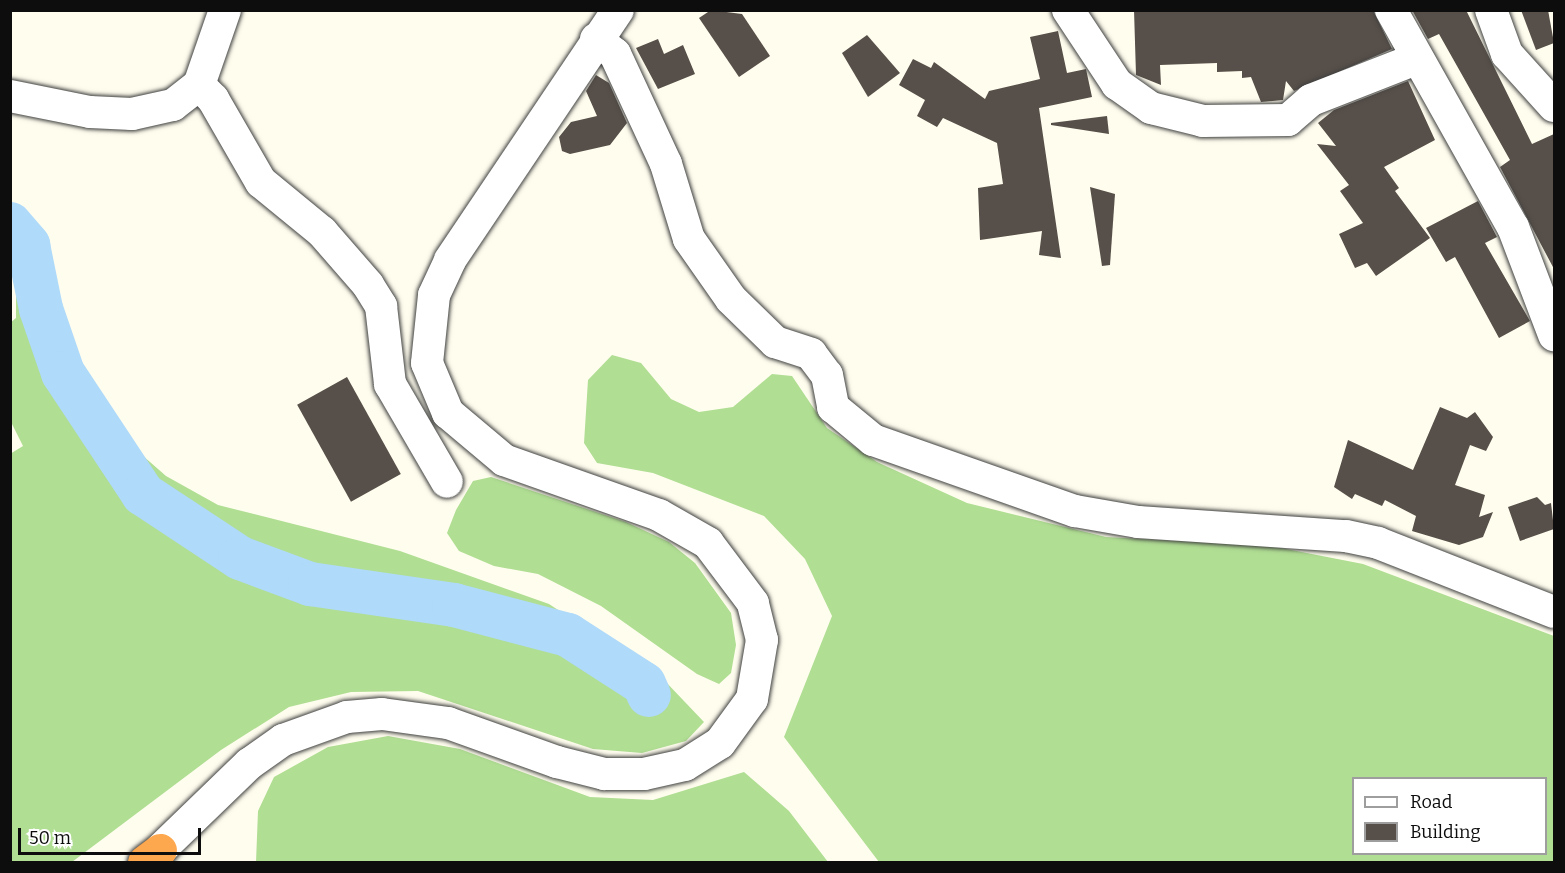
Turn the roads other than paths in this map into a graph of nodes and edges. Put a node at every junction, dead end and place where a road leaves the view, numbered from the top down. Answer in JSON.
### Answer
{"nodes":[{"id":1,"x":225,"y":10,"type":"edge"},
{"id":2,"x":618,"y":10,"type":"edge"},
{"id":3,"x":1068,"y":10,"type":"edge"},
{"id":4,"x":1391,"y":10,"type":"edge"},
{"id":5,"x":1491,"y":10,"type":"edge"},
{"id":6,"x":596,"y":39,"type":"junction"},
{"id":7,"x":1416,"y":59,"type":"junction"},
{"id":8,"x":199,"y":85,"type":"junction"},
{"id":9,"x":10,"y":96,"type":"edge"},
{"id":10,"x":1554,"y":106,"type":"edge"},
{"id":11,"x":1554,"y":335,"type":"edge"},
{"id":12,"x":433,"y":387,"type":"junction"},
{"id":13,"x":402,"y":403,"type":"junction"},
{"id":14,"x":447,"y":482,"type":"dead end"},
{"id":15,"x":1554,"y":612,"type":"edge"},
{"id":16,"x":152,"y":858,"type":"edge"}],
"edges":[{"from":1,"to":8,"type":"street"},
{"from":2,"to":6,"type":"street"},
{"from":3,"to":7,"type":"street"},
{"from":4,"to":7,"type":"street"},
{"from":5,"to":10,"type":"street"},
{"from":6,"to":12,"type":"street"},
{"from":6,"to":15,"type":"street"},
{"from":7,"to":11,"type":"street"},
{"from":8,"to":9,"type":"street"},
{"from":8,"to":13,"type":"street"},
{"from":12,"to":13,"type":"street"},
{"from":12,"to":16,"type":"street"},
{"from":13,"to":14,"type":"street"}]}
